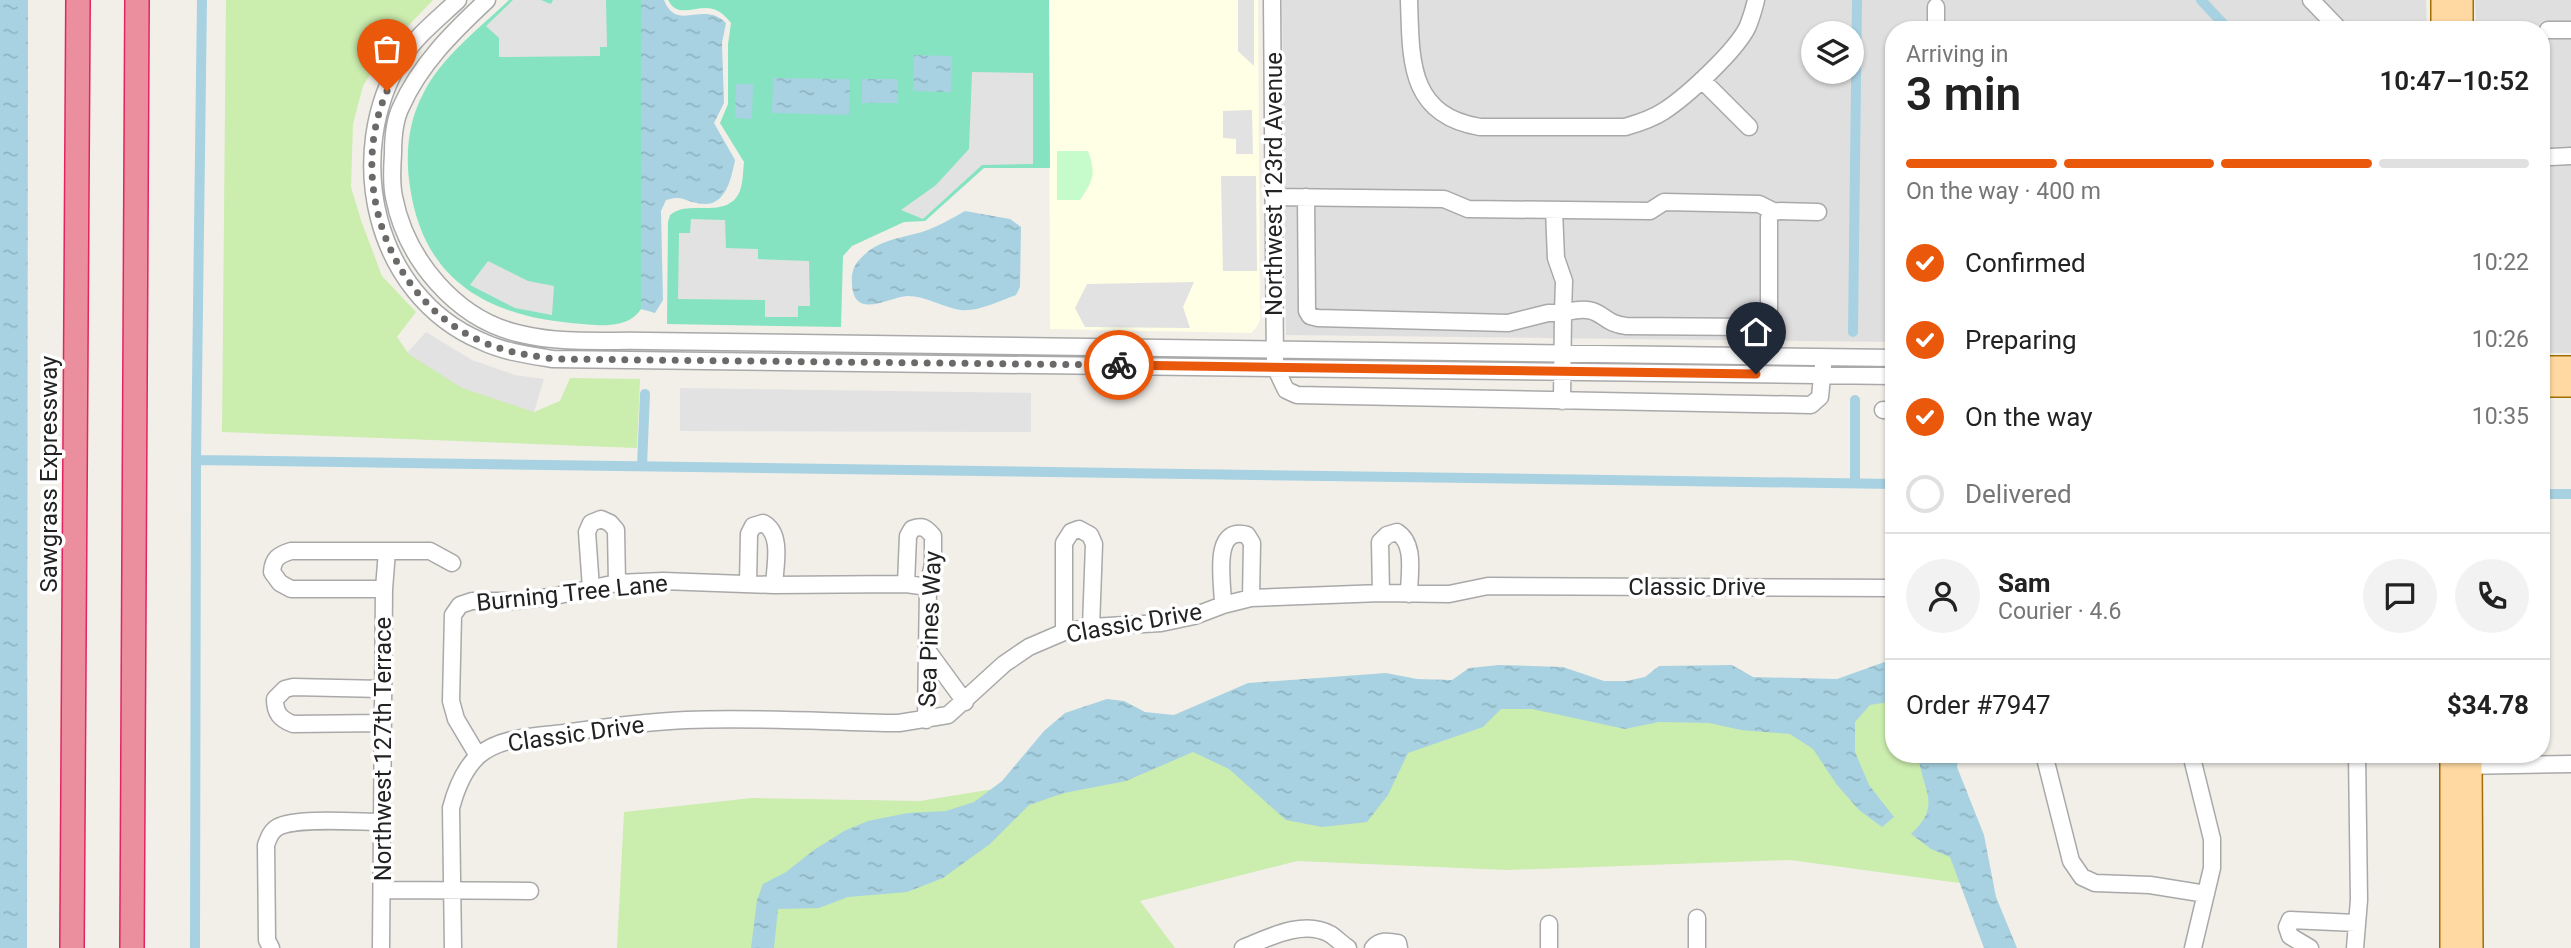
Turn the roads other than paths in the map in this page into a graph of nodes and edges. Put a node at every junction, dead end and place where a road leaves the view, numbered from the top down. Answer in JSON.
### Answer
{"nodes":[{"id":1,"x":78,"y":0,"type":"edge"},
{"id":2,"x":137,"y":0,"type":"edge"},
{"id":3,"x":458,"y":0,"type":"edge"},
{"id":4,"x":487,"y":0,"type":"edge"},
{"id":5,"x":1272,"y":0,"type":"edge"},
{"id":6,"x":1409,"y":0,"type":"edge"},
{"id":7,"x":1756,"y":0,"type":"edge"},
{"id":8,"x":2311,"y":0,"type":"edge"},
{"id":9,"x":2442,"y":0,"type":"edge"},
{"id":10,"x":2462,"y":0,"type":"edge"},
{"id":11,"x":1936,"y":7,"type":"dead end"},
{"id":12,"x":1936,"y":21,"type":"edge"},
{"id":13,"x":2331,"y":21,"type":"edge"},
{"id":14,"x":2442,"y":21,"type":"edge"},
{"id":15,"x":2462,"y":21,"type":"edge"},
{"id":16,"x":2550,"y":30,"type":"edge"},
{"id":17,"x":2571,"y":30,"type":"edge"},
{"id":18,"x":1702,"y":80,"type":"junction"},
{"id":19,"x":1749,"y":127,"type":"dead end"},
{"id":20,"x":2571,"y":156,"type":"edge"},
{"id":21,"x":2551,"y":157,"type":"dead end"},
{"id":22,"x":1274,"y":197,"type":"junction"},
{"id":23,"x":1306,"y":197,"type":"junction"},
{"id":24,"x":1554,"y":210,"type":"junction"},
{"id":25,"x":1773,"y":211,"type":"junction"},
{"id":26,"x":1818,"y":212,"type":"dead end"},
{"id":27,"x":1563,"y":313,"type":"junction"},
{"id":28,"x":1275,"y":349,"type":"junction"},
{"id":29,"x":1563,"y":353,"type":"junction"},
{"id":30,"x":1823,"y":356,"type":"junction"},
{"id":31,"x":1885,"y":358,"type":"edge"},
{"id":32,"x":1275,"y":367,"type":"junction"},
{"id":33,"x":2550,"y":367,"type":"edge"},
{"id":34,"x":2571,"y":367,"type":"edge"},
{"id":35,"x":1562,"y":371,"type":"junction"},
{"id":36,"x":1824,"y":375,"type":"junction"},
{"id":37,"x":1885,"y":376,"type":"edge"},
{"id":38,"x":2550,"y":386,"type":"edge"},
{"id":39,"x":2571,"y":386,"type":"edge"},
{"id":40,"x":1562,"y":401,"type":"junction"},
{"id":41,"x":387,"y":551,"type":"junction"},
{"id":42,"x":452,"y":564,"type":"dead end"},
{"id":43,"x":617,"y":583,"type":"junction"},
{"id":44,"x":748,"y":584,"type":"junction"},
{"id":45,"x":906,"y":584,"type":"junction"},
{"id":46,"x":775,"y":585,"type":"junction"},
{"id":47,"x":928,"y":587,"type":"junction"},
{"id":48,"x":591,"y":588,"type":"junction"},
{"id":49,"x":1885,"y":588,"type":"edge"},
{"id":50,"x":384,"y":589,"type":"junction"},
{"id":51,"x":1381,"y":593,"type":"junction"},
{"id":52,"x":1409,"y":594,"type":"junction"},
{"id":53,"x":1251,"y":598,"type":"junction"},
{"id":54,"x":1223,"y":605,"type":"junction"},
{"id":55,"x":1091,"y":627,"type":"junction"},
{"id":56,"x":1064,"y":632,"type":"junction"},
{"id":57,"x":927,"y":650,"type":"junction"},
{"id":58,"x":383,"y":689,"type":"junction"},
{"id":59,"x":965,"y":702,"type":"junction"},
{"id":60,"x":926,"y":720,"type":"junction"},
{"id":61,"x":383,"y":723,"type":"junction"},
{"id":62,"x":478,"y":756,"type":"junction"},
{"id":63,"x":2047,"y":763,"type":"edge"},
{"id":64,"x":2193,"y":763,"type":"edge"},
{"id":65,"x":2357,"y":763,"type":"edge"},
{"id":66,"x":2461,"y":763,"type":"edge"},
{"id":67,"x":2461,"y":763,"type":"edge"},
{"id":68,"x":2544,"y":763,"type":"edge"},
{"id":69,"x":2571,"y":764,"type":"edge"},
{"id":70,"x":382,"y":822,"type":"junction"},
{"id":71,"x":383,"y":890,"type":"junction"},
{"id":72,"x":450,"y":890,"type":"junction"},
{"id":73,"x":530,"y":891,"type":"dead end"},
{"id":74,"x":2206,"y":894,"type":"junction"},
{"id":75,"x":1697,"y":918,"type":"dead end"},
{"id":76,"x":2356,"y":923,"type":"junction"},
{"id":77,"x":1549,"y":924,"type":"dead end"},
{"id":78,"x":72,"y":948,"type":"edge"},
{"id":79,"x":132,"y":948,"type":"edge"},
{"id":80,"x":271,"y":948,"type":"edge"},
{"id":81,"x":381,"y":948,"type":"edge"},
{"id":82,"x":453,"y":948,"type":"edge"},
{"id":83,"x":1243,"y":948,"type":"edge"},
{"id":84,"x":1348,"y":948,"type":"edge"},
{"id":85,"x":1373,"y":948,"type":"edge"},
{"id":86,"x":1399,"y":948,"type":"edge"},
{"id":87,"x":1549,"y":948,"type":"edge"},
{"id":88,"x":1698,"y":948,"type":"edge"},
{"id":89,"x":2193,"y":948,"type":"edge"},
{"id":90,"x":2310,"y":948,"type":"edge"},
{"id":91,"x":2355,"y":948,"type":"edge"},
{"id":92,"x":2451,"y":948,"type":"edge"},
{"id":93,"x":2472,"y":948,"type":"edge"}],
"edges":[{"from":1,"to":78,"type":"highway","name":"Sawgrass Expressway"},
{"from":2,"to":79,"type":"highway"},
{"from":3,"to":32,"type":"street"},
{"from":4,"to":28,"type":"street"},
{"from":5,"to":22,"type":"street","name":"Northwest 123rd Avenue"},
{"from":6,"to":18,"type":"street"},
{"from":7,"to":18,"type":"street"},
{"from":8,"to":13,"type":"street"},
{"from":9,"to":14,"type":"main road"},
{"from":10,"to":15,"type":"main road"},
{"from":11,"to":12,"type":"street"},
{"from":16,"to":17,"type":"street"},
{"from":18,"to":19,"type":"street"},
{"from":20,"to":21,"type":"street"},
{"from":22,"to":23,"type":"street"},
{"from":22,"to":28,"type":"street","name":"Northwest 123rd Avenue"},
{"from":23,"to":24,"type":"street"},
{"from":23,"to":27,"type":"street"},
{"from":24,"to":25,"type":"street"},
{"from":24,"to":27,"type":"street"},
{"from":25,"to":26,"type":"street"},
{"from":25,"to":27,"type":"street"},
{"from":27,"to":29,"type":"street"},
{"from":28,"to":29,"type":"street"},
{"from":28,"to":32,"type":"street","name":"Northwest 123rd Avenue"},
{"from":29,"to":30,"type":"street"},
{"from":29,"to":35,"type":"street"},
{"from":30,"to":31,"type":"street"},
{"from":30,"to":36,"type":"street"},
{"from":32,"to":35,"type":"street"},
{"from":32,"to":40,"type":"street"},
{"from":33,"to":34,"type":"main road"},
{"from":35,"to":36,"type":"street"},
{"from":35,"to":40,"type":"street"},
{"from":36,"to":37,"type":"street"},
{"from":36,"to":40,"type":"street"},
{"from":38,"to":39,"type":"main road"},
{"from":41,"to":42,"type":"street"},
{"from":41,"to":50,"type":"street","name":"Northwest 127th Terrace"},
{"from":41,"to":50,"type":"street"},
{"from":43,"to":44,"type":"street","name":"Burning Tree Lane"},
{"from":43,"to":48,"type":"street","name":"Burning Tree Lane"},
{"from":43,"to":48,"type":"street"},
{"from":44,"to":46,"type":"street","name":"Burning Tree Lane"},
{"from":44,"to":46,"type":"street"},
{"from":45,"to":46,"type":"street","name":"Burning Tree Lane"},
{"from":45,"to":47,"type":"street","name":"Burning Tree Lane"},
{"from":45,"to":47,"type":"street","name":"Sea Pines Way"},
{"from":47,"to":57,"type":"street","name":"Sea Pines Way"},
{"from":48,"to":62,"type":"street","name":"Burning Tree Lane"},
{"from":49,"to":52,"type":"street","name":"Classic Drive"},
{"from":50,"to":58,"type":"street","name":"Northwest 127th Terrace"},
{"from":51,"to":52,"type":"street","name":"Classic Drive"},
{"from":51,"to":52,"type":"street"},
{"from":51,"to":53,"type":"street","name":"Classic Drive"},
{"from":53,"to":54,"type":"street","name":"Classic Drive"},
{"from":53,"to":54,"type":"street"},
{"from":54,"to":55,"type":"street","name":"Classic Drive"},
{"from":55,"to":56,"type":"street","name":"Classic Drive"},
{"from":55,"to":56,"type":"street"},
{"from":56,"to":59,"type":"street","name":"Classic Drive"},
{"from":57,"to":59,"type":"street"},
{"from":57,"to":60,"type":"street","name":"Sea Pines Way"},
{"from":58,"to":61,"type":"street","name":"Northwest 127th Terrace"},
{"from":58,"to":61,"type":"street"},
{"from":59,"to":60,"type":"street","name":"Classic Drive"},
{"from":60,"to":62,"type":"street","name":"Classic Drive"},
{"from":61,"to":70,"type":"street","name":"Northwest 127th Terrace"},
{"from":62,"to":72,"type":"street","name":"Classic Drive"},
{"from":63,"to":74,"type":"street"},
{"from":64,"to":74,"type":"street"},
{"from":65,"to":76,"type":"street"},
{"from":66,"to":92,"type":"main road"},
{"from":67,"to":93,"type":"main road"},
{"from":68,"to":69,"type":"street"},
{"from":70,"to":71,"type":"street","name":"Northwest 127th Terrace"},
{"from":70,"to":80,"type":"street"},
{"from":71,"to":72,"type":"street"},
{"from":71,"to":81,"type":"street","name":"Northwest 127th Terrace"},
{"from":72,"to":73,"type":"street"},
{"from":72,"to":82,"type":"street","name":"Classic Drive"},
{"from":74,"to":89,"type":"street"},
{"from":75,"to":88,"type":"street"},
{"from":76,"to":90,"type":"street"},
{"from":76,"to":91,"type":"street"},
{"from":77,"to":87,"type":"street"},
{"from":83,"to":84,"type":"street"},
{"from":85,"to":86,"type":"street"}]}
